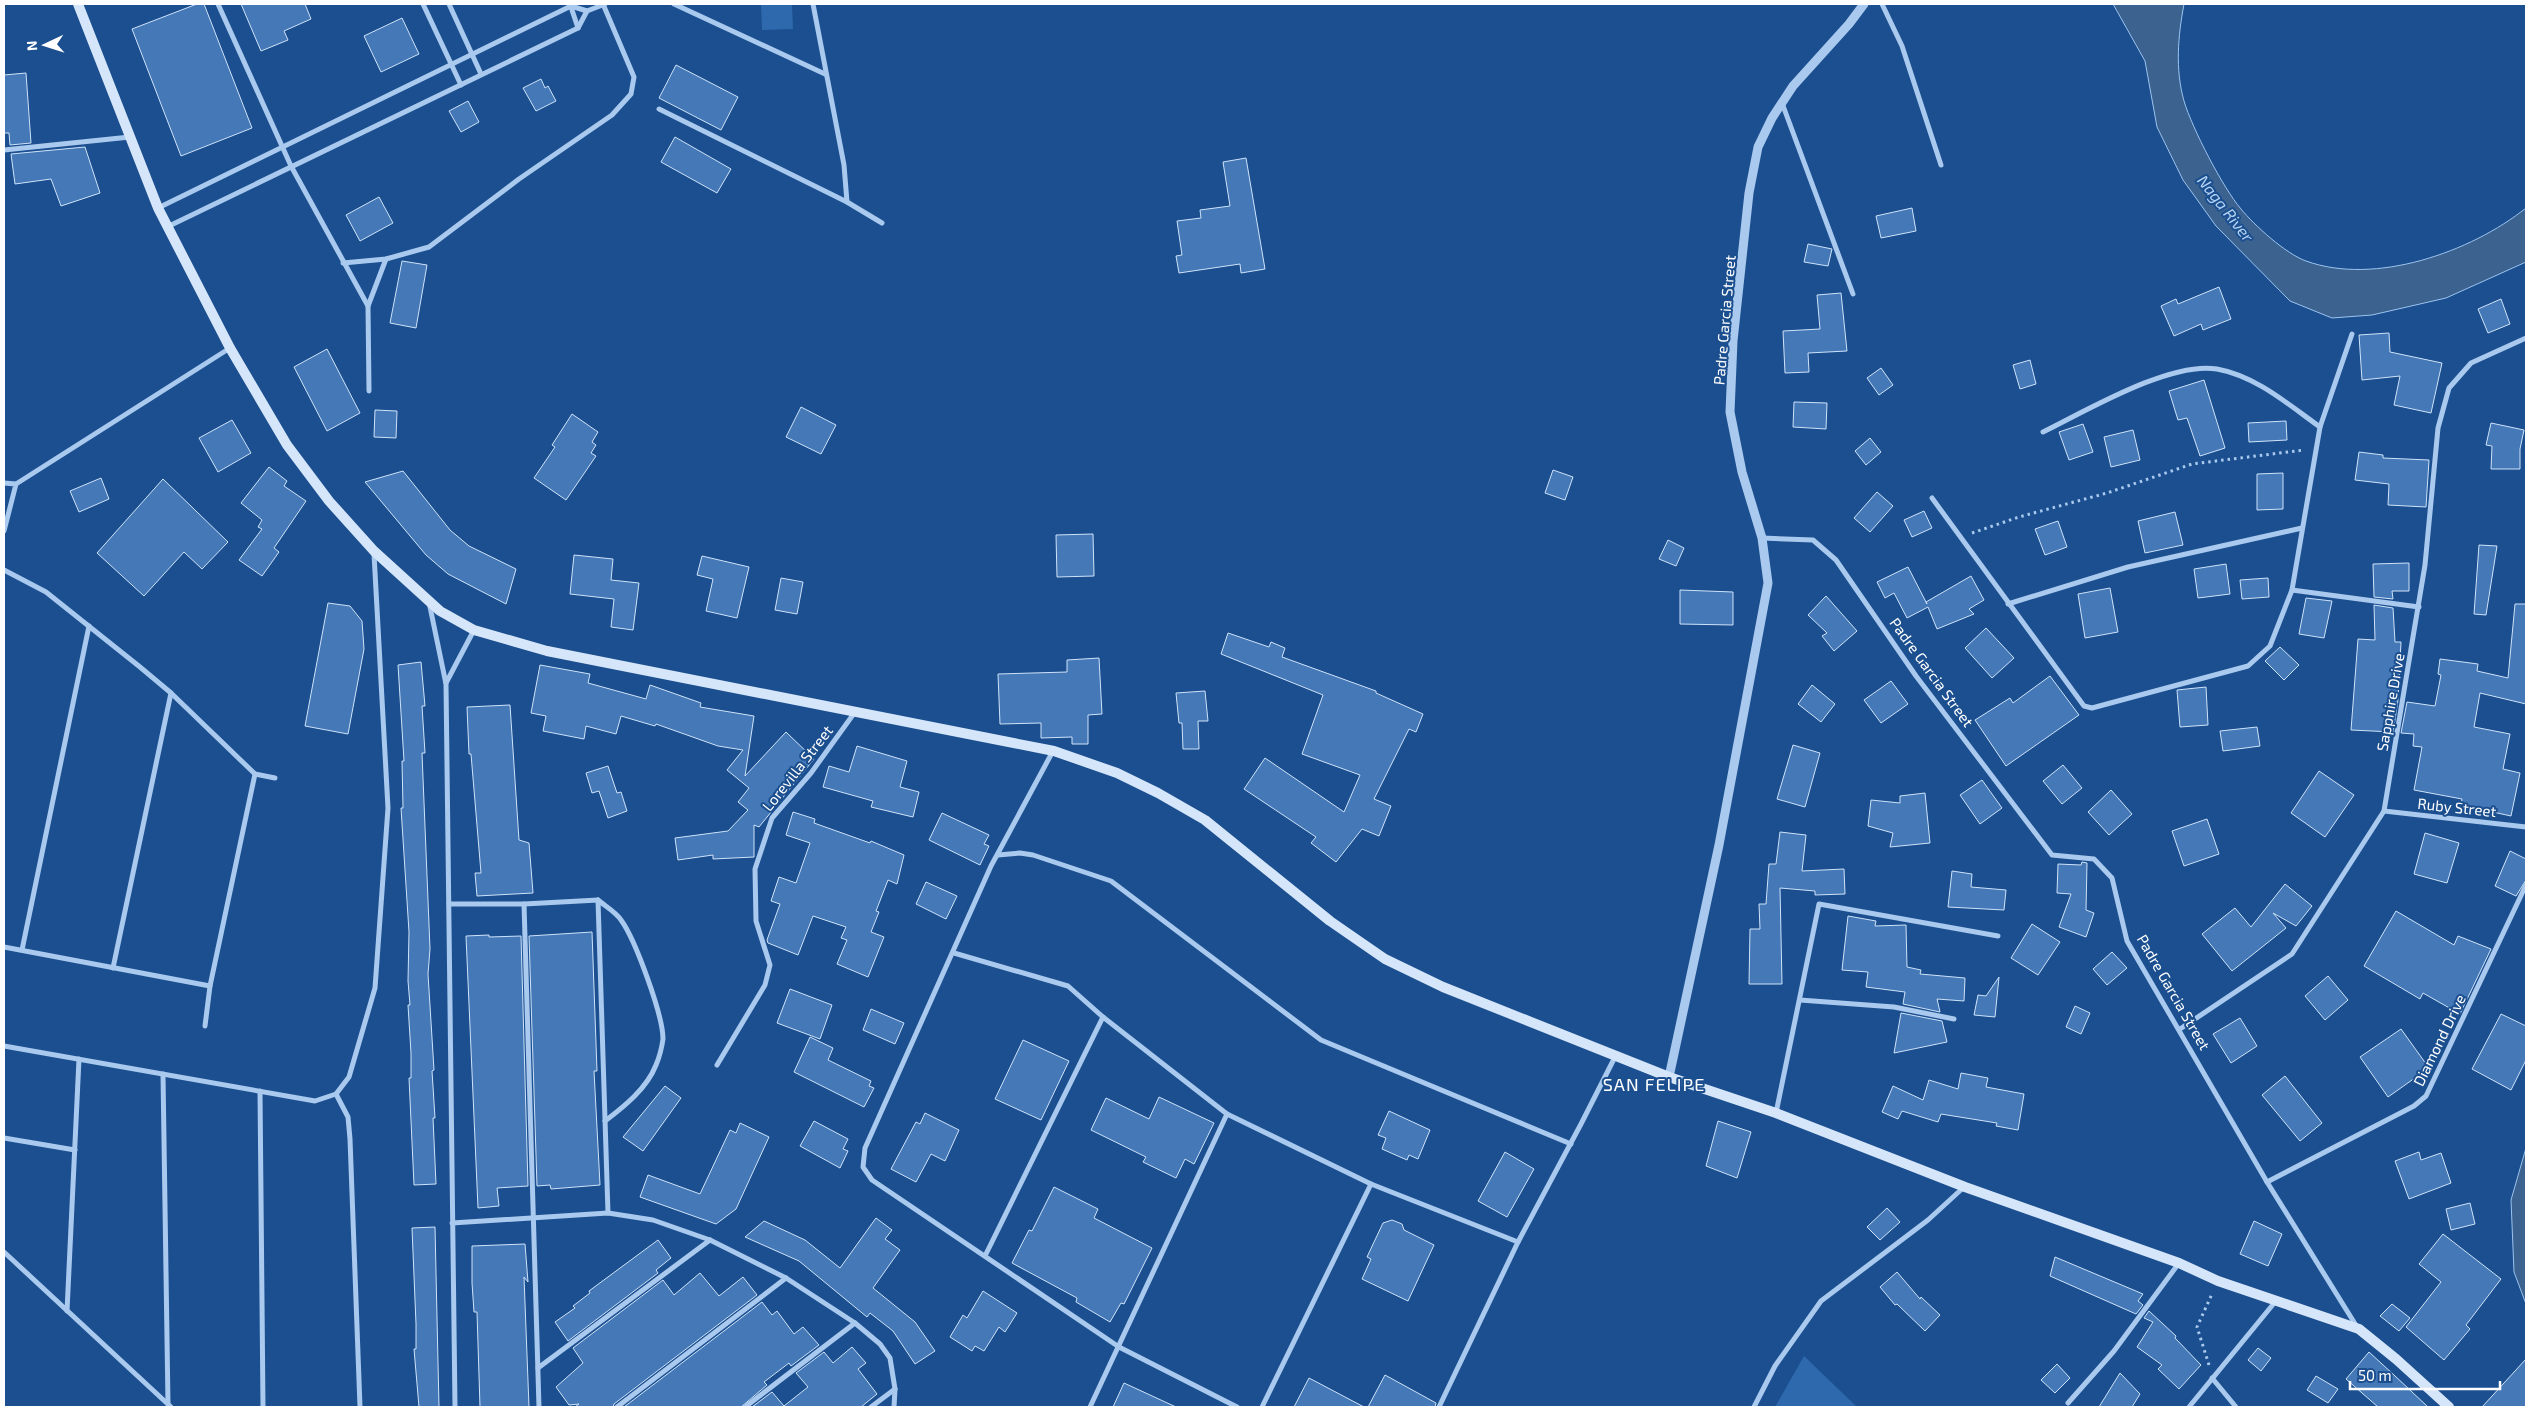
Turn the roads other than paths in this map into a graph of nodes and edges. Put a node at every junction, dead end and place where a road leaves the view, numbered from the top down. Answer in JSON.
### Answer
{"nodes":[{"id":1,"x":78,"y":4,"type":"edge"},
{"id":2,"x":218,"y":4,"type":"edge"},
{"id":3,"x":424,"y":4,"type":"edge"},
{"id":4,"x":449,"y":4,"type":"edge"},
{"id":5,"x":604,"y":4,"type":"edge"},
{"id":6,"x":674,"y":4,"type":"edge"},
{"id":7,"x":813,"y":4,"type":"edge"},
{"id":8,"x":1864,"y":4,"type":"edge"},
{"id":9,"x":1882,"y":4,"type":"edge"},
{"id":10,"x":571,"y":5,"type":"edge"},
{"id":11,"x":587,"y":11,"type":"junction"},
{"id":12,"x":578,"y":28,"type":"junction"},
{"id":13,"x":472,"y":54,"type":"junction"},
{"id":14,"x":451,"y":64,"type":"junction"},
{"id":15,"x":481,"y":74,"type":"junction"},
{"id":16,"x":825,"y":74,"type":"junction"},
{"id":17,"x":461,"y":85,"type":"junction"},
{"id":18,"x":1782,"y":103,"type":"junction"},
{"id":19,"x":659,"y":109,"type":"dead end"},
{"id":20,"x":130,"y":138,"type":"junction"},
{"id":21,"x":283,"y":147,"type":"junction"},
{"id":22,"x":4,"y":150,"type":"edge"},
{"id":23,"x":1942,"y":165,"type":"dead end"},
{"id":24,"x":291,"y":166,"type":"junction"},
{"id":25,"x":846,"y":202,"type":"junction"},
{"id":26,"x":158,"y":208,"type":"junction"},
{"id":27,"x":882,"y":223,"type":"dead end"},
{"id":28,"x":166,"y":227,"type":"junction"},
{"id":29,"x":386,"y":259,"type":"junction"},
{"id":30,"x":343,"y":263,"type":"junction"},
{"id":31,"x":1853,"y":294,"type":"dead end"},
{"id":32,"x":368,"y":306,"type":"junction"},
{"id":33,"x":2352,"y":334,"type":"dead end"},
{"id":34,"x":2526,"y":338,"type":"edge"},
{"id":35,"x":230,"y":348,"type":"junction"},
{"id":36,"x":369,"y":391,"type":"dead end"},
{"id":37,"x":2320,"y":427,"type":"junction"},
{"id":38,"x":2043,"y":432,"type":"dead end"},
{"id":39,"x":4,"y":483,"type":"edge"},
{"id":40,"x":16,"y":484,"type":"junction"},
{"id":41,"x":1932,"y":498,"type":"dead end"},
{"id":42,"x":2302,"y":528,"type":"junction"},
{"id":43,"x":4,"y":531,"type":"edge"},
{"id":44,"x":1762,"y":538,"type":"junction"},
{"id":45,"x":374,"y":551,"type":"junction"},
{"id":46,"x":4,"y":570,"type":"edge"},
{"id":47,"x":2292,"y":590,"type":"junction"},
{"id":48,"x":429,"y":602,"type":"junction"},
{"id":49,"x":2008,"y":604,"type":"junction"},
{"id":50,"x":2419,"y":607,"type":"junction"},
{"id":51,"x":89,"y":626,"type":"junction"},
{"id":52,"x":474,"y":630,"type":"junction"},
{"id":53,"x":446,"y":684,"type":"junction"},
{"id":54,"x":171,"y":693,"type":"junction"},
{"id":55,"x":855,"y":711,"type":"junction"},
{"id":56,"x":1054,"y":751,"type":"junction"},
{"id":57,"x":255,"y":774,"type":"junction"},
{"id":58,"x":275,"y":778,"type":"dead end"},
{"id":59,"x":2384,"y":811,"type":"junction"},
{"id":60,"x":2526,"y":827,"type":"edge"},
{"id":61,"x":998,"y":855,"type":"junction"},
{"id":62,"x":2526,"y":885,"type":"edge"},
{"id":63,"x":598,"y":900,"type":"junction"},
{"id":64,"x":449,"y":904,"type":"junction"},
{"id":65,"x":524,"y":904,"type":"junction"},
{"id":66,"x":1998,"y":936,"type":"dead end"},
{"id":67,"x":4,"y":947,"type":"edge"},
{"id":68,"x":22,"y":950,"type":"junction"},
{"id":69,"x":954,"y":953,"type":"junction"},
{"id":70,"x":114,"y":968,"type":"junction"},
{"id":71,"x":210,"y":986,"type":"junction"},
{"id":72,"x":1800,"y":1000,"type":"junction"},
{"id":73,"x":1103,"y":1018,"type":"junction"},
{"id":74,"x":1954,"y":1019,"type":"dead end"},
{"id":75,"x":205,"y":1026,"type":"dead end"},
{"id":76,"x":2180,"y":1029,"type":"junction"},
{"id":77,"x":4,"y":1046,"type":"edge"},
{"id":78,"x":1616,"y":1054,"type":"junction"},
{"id":79,"x":79,"y":1059,"type":"junction"},
{"id":80,"x":717,"y":1065,"type":"dead end"},
{"id":81,"x":163,"y":1074,"type":"junction"},
{"id":82,"x":1669,"y":1078,"type":"junction"},
{"id":83,"x":260,"y":1091,"type":"junction"},
{"id":84,"x":336,"y":1094,"type":"junction"},
{"id":85,"x":1776,"y":1113,"type":"junction"},
{"id":86,"x":1227,"y":1114,"type":"junction"},
{"id":87,"x":605,"y":1121,"type":"junction"},
{"id":88,"x":4,"y":1138,"type":"edge"},
{"id":89,"x":1571,"y":1144,"type":"junction"},
{"id":90,"x":75,"y":1150,"type":"junction"},
{"id":91,"x":2267,"y":1182,"type":"junction"},
{"id":92,"x":1370,"y":1184,"type":"junction"},
{"id":93,"x":1965,"y":1187,"type":"junction"},
{"id":94,"x":608,"y":1214,"type":"junction"},
{"id":95,"x":532,"y":1218,"type":"junction"},
{"id":96,"x":452,"y":1223,"type":"junction"},
{"id":97,"x":710,"y":1240,"type":"junction"},
{"id":98,"x":1518,"y":1242,"type":"junction"},
{"id":99,"x":4,"y":1252,"type":"edge"},
{"id":100,"x":985,"y":1256,"type":"junction"},
{"id":101,"x":2179,"y":1263,"type":"junction"},
{"id":102,"x":786,"y":1278,"type":"junction"},
{"id":103,"x":2275,"y":1302,"type":"junction"},
{"id":104,"x":67,"y":1311,"type":"junction"},
{"id":105,"x":855,"y":1323,"type":"junction"},
{"id":106,"x":2359,"y":1329,"type":"junction"},
{"id":107,"x":1119,"y":1347,"type":"junction"},
{"id":108,"x":538,"y":1368,"type":"junction"},
{"id":109,"x":2212,"y":1378,"type":"junction"},
{"id":110,"x":895,"y":1389,"type":"junction"},
{"id":111,"x":2068,"y":1404,"type":"dead end"},
{"id":112,"x":170,"y":1406,"type":"edge"},
{"id":113,"x":263,"y":1407,"type":"edge"},
{"id":114,"x":360,"y":1407,"type":"edge"},
{"id":115,"x":454,"y":1407,"type":"edge"},
{"id":116,"x":539,"y":1407,"type":"edge"},
{"id":117,"x":617,"y":1407,"type":"edge"},
{"id":118,"x":744,"y":1407,"type":"edge"},
{"id":119,"x":871,"y":1407,"type":"edge"},
{"id":120,"x":894,"y":1407,"type":"edge"},
{"id":121,"x":1090,"y":1407,"type":"edge"},
{"id":122,"x":1237,"y":1407,"type":"edge"},
{"id":123,"x":1262,"y":1407,"type":"edge"},
{"id":124,"x":1439,"y":1407,"type":"edge"},
{"id":125,"x":1754,"y":1407,"type":"edge"},
{"id":126,"x":2189,"y":1407,"type":"edge"},
{"id":127,"x":2236,"y":1407,"type":"edge"},
{"id":128,"x":2449,"y":1407,"type":"edge"}],
"edges":[{"from":1,"to":20,"type":"main road"},
{"from":2,"to":21,"type":"street"},
{"from":3,"to":14,"type":"street"},
{"from":4,"to":13,"type":"street"},
{"from":5,"to":11,"type":"street"},
{"from":5,"to":29,"type":"street"},
{"from":6,"to":16,"type":"street"},
{"from":7,"to":16,"type":"street"},
{"from":8,"to":18,"type":"street","name":"Padre Garcia Street"},
{"from":9,"to":23,"type":"street"},
{"from":10,"to":11,"type":"street"},
{"from":10,"to":12,"type":"street"},
{"from":10,"to":13,"type":"street"},
{"from":11,"to":12,"type":"street"},
{"from":12,"to":15,"type":"street"},
{"from":13,"to":14,"type":"street"},
{"from":13,"to":15,"type":"street"},
{"from":14,"to":17,"type":"street"},
{"from":14,"to":21,"type":"street"},
{"from":15,"to":17,"type":"street"},
{"from":16,"to":25,"type":"street"},
{"from":17,"to":24,"type":"street"},
{"from":18,"to":31,"type":"street"},
{"from":18,"to":44,"type":"street","name":"Padre Garcia Street"},
{"from":19,"to":25,"type":"street"},
{"from":20,"to":22,"type":"street"},
{"from":20,"to":26,"type":"main road"},
{"from":21,"to":24,"type":"street"},
{"from":21,"to":26,"type":"street"},
{"from":24,"to":28,"type":"street"},
{"from":24,"to":30,"type":"street"},
{"from":25,"to":27,"type":"street"},
{"from":26,"to":28,"type":"main road"},
{"from":28,"to":35,"type":"main road"},
{"from":29,"to":30,"type":"street"},
{"from":29,"to":32,"type":"street"},
{"from":30,"to":32,"type":"street"},
{"from":32,"to":36,"type":"street"},
{"from":33,"to":37,"type":"street"},
{"from":34,"to":50,"type":"street","name":"Sapphire Drive"},
{"from":35,"to":40,"type":"street"},
{"from":35,"to":45,"type":"main road"},
{"from":37,"to":38,"type":"street"},
{"from":37,"to":42,"type":"street"},
{"from":39,"to":40,"type":"street"},
{"from":40,"to":43,"type":"street"},
{"from":41,"to":49,"type":"street"},
{"from":42,"to":47,"type":"street"},
{"from":42,"to":49,"type":"street"},
{"from":44,"to":76,"type":"street","name":"Padre Garcia Street"},
{"from":44,"to":82,"type":"street"},
{"from":45,"to":48,"type":"main road"},
{"from":45,"to":84,"type":"street"},
{"from":46,"to":51,"type":"street"},
{"from":47,"to":49,"type":"street"},
{"from":47,"to":50,"type":"street"},
{"from":48,"to":52,"type":"main road"},
{"from":48,"to":53,"type":"street"},
{"from":50,"to":59,"type":"street","name":"Sapphire Drive"},
{"from":51,"to":54,"type":"street"},
{"from":51,"to":68,"type":"street"},
{"from":52,"to":53,"type":"street"},
{"from":52,"to":55,"type":"main road"},
{"from":53,"to":64,"type":"street"},
{"from":54,"to":57,"type":"street"},
{"from":54,"to":70,"type":"street"},
{"from":55,"to":56,"type":"main road"},
{"from":55,"to":80,"type":"street","name":"Lorevilla Street"},
{"from":56,"to":61,"type":"street"},
{"from":56,"to":78,"type":"main road"},
{"from":57,"to":58,"type":"street"},
{"from":57,"to":71,"type":"street"},
{"from":59,"to":60,"type":"street","name":"Ruby Street"},
{"from":59,"to":76,"type":"street","name":"Sapphire Drive"},
{"from":61,"to":69,"type":"street"},
{"from":61,"to":89,"type":"street"},
{"from":62,"to":91,"type":"street","name":"Diamond Drive"},
{"from":63,"to":65,"type":"street"},
{"from":63,"to":87,"type":"street"},
{"from":63,"to":87,"type":"street"},
{"from":64,"to":65,"type":"street"},
{"from":64,"to":96,"type":"street"},
{"from":65,"to":95,"type":"street"},
{"from":66,"to":72,"type":"street"},
{"from":67,"to":68,"type":"street"},
{"from":68,"to":70,"type":"street"},
{"from":69,"to":73,"type":"street"},
{"from":69,"to":100,"type":"street"},
{"from":70,"to":71,"type":"street"},
{"from":71,"to":75,"type":"street"},
{"from":72,"to":74,"type":"street"},
{"from":72,"to":85,"type":"street"},
{"from":73,"to":86,"type":"street"},
{"from":73,"to":100,"type":"street"},
{"from":76,"to":91,"type":"street","name":"Padre Garcia Street"},
{"from":77,"to":79,"type":"street"},
{"from":78,"to":82,"type":"main road"},
{"from":78,"to":89,"type":"street"},
{"from":79,"to":81,"type":"street"},
{"from":79,"to":90,"type":"street"},
{"from":81,"to":83,"type":"street"},
{"from":81,"to":112,"type":"street"},
{"from":82,"to":85,"type":"main road"},
{"from":83,"to":84,"type":"street"},
{"from":83,"to":113,"type":"street"},
{"from":84,"to":114,"type":"street"},
{"from":85,"to":93,"type":"main road"},
{"from":86,"to":92,"type":"street"},
{"from":86,"to":107,"type":"street"},
{"from":87,"to":94,"type":"street"},
{"from":88,"to":90,"type":"street"},
{"from":89,"to":98,"type":"street"},
{"from":90,"to":104,"type":"street"},
{"from":91,"to":106,"type":"street","name":"Padre Garcia Street"},
{"from":92,"to":98,"type":"street"},
{"from":92,"to":123,"type":"street"},
{"from":93,"to":101,"type":"main road"},
{"from":93,"to":125,"type":"street"},
{"from":94,"to":95,"type":"street"},
{"from":94,"to":97,"type":"street"},
{"from":95,"to":96,"type":"street"},
{"from":95,"to":108,"type":"street"},
{"from":96,"to":115,"type":"street"},
{"from":97,"to":102,"type":"street"},
{"from":97,"to":108,"type":"street"},
{"from":98,"to":124,"type":"street"},
{"from":99,"to":104,"type":"street"},
{"from":100,"to":107,"type":"street"},
{"from":101,"to":103,"type":"main road"},
{"from":101,"to":111,"type":"street"},
{"from":102,"to":105,"type":"street"},
{"from":102,"to":117,"type":"street"},
{"from":103,"to":106,"type":"main road"},
{"from":103,"to":109,"type":"street"},
{"from":104,"to":112,"type":"street"},
{"from":105,"to":110,"type":"street"},
{"from":105,"to":118,"type":"street"},
{"from":106,"to":128,"type":"main road"},
{"from":107,"to":121,"type":"street"},
{"from":107,"to":122,"type":"street"},
{"from":108,"to":116,"type":"street"},
{"from":109,"to":126,"type":"street"},
{"from":109,"to":127,"type":"street"},
{"from":110,"to":119,"type":"street"},
{"from":110,"to":120,"type":"street"}]}
